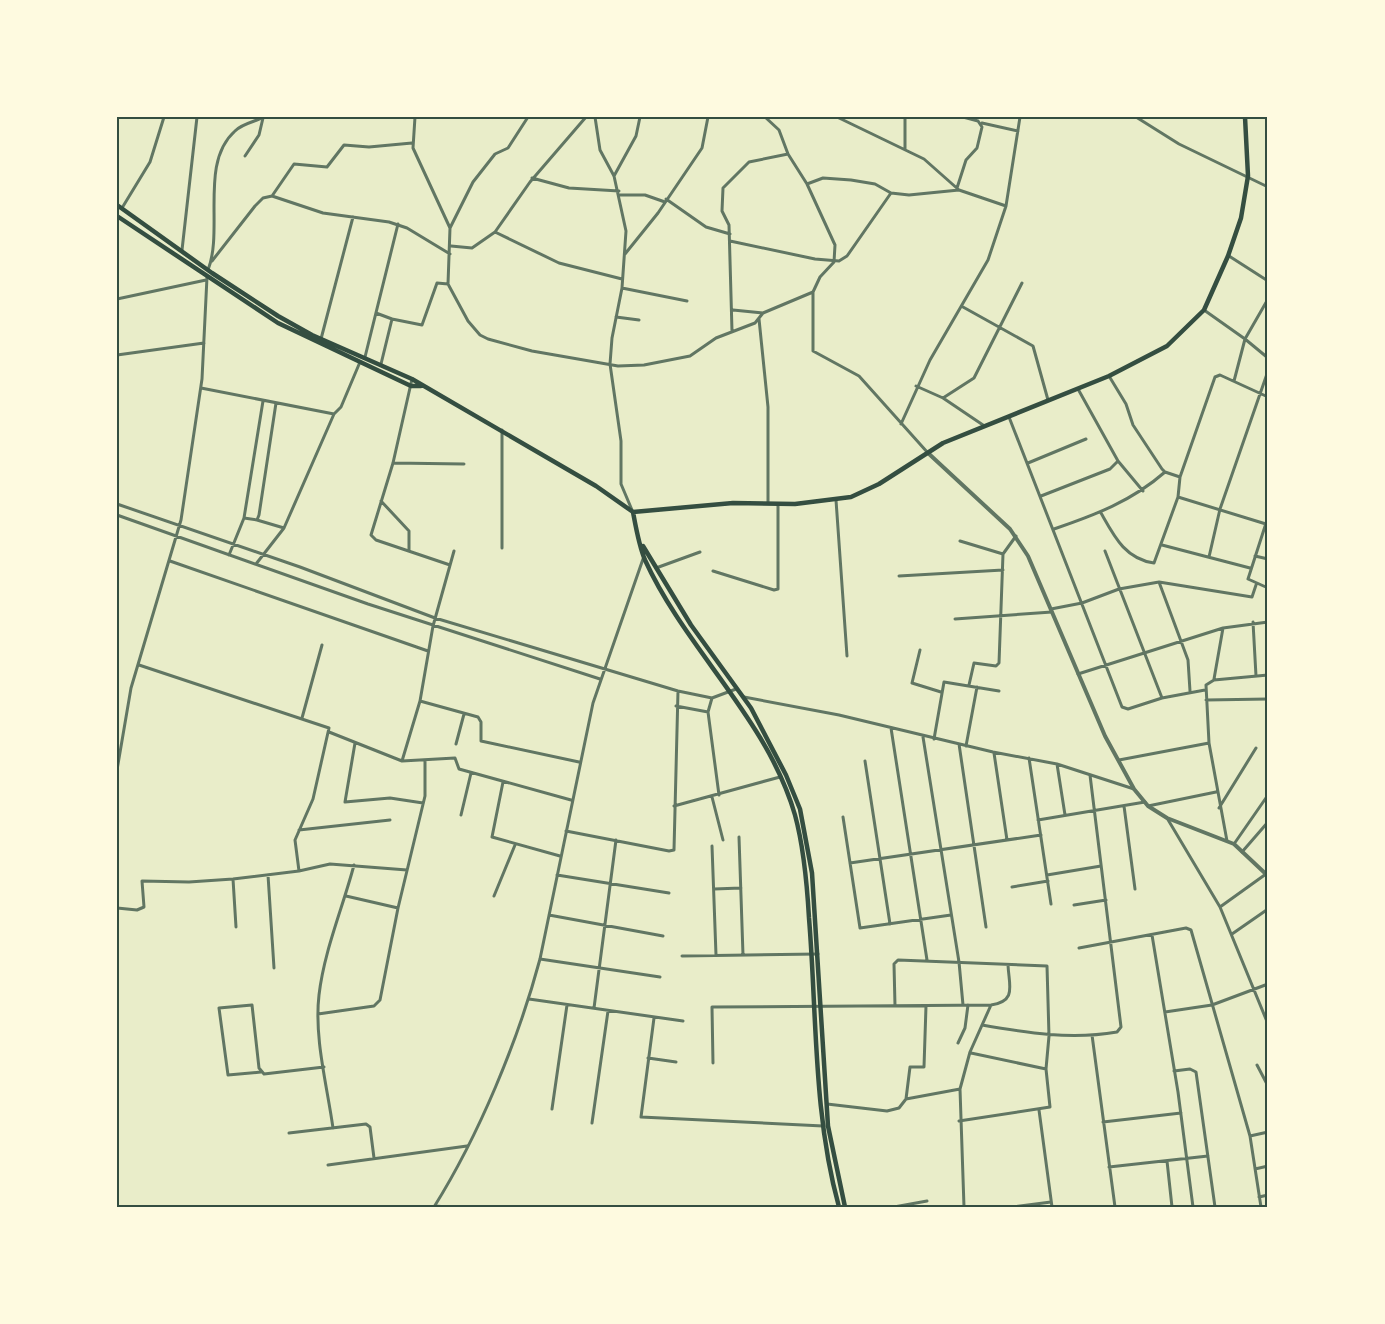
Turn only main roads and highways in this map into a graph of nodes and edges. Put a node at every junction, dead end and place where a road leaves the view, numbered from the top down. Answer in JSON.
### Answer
{"nodes":[{"id":1,"x":1245,"y":117,"type":"edge"},
{"id":2,"x":120,"y":206,"type":"edge"},
{"id":3,"x":117,"y":217,"type":"edge"},
{"id":4,"x":421,"y":386,"type":"junction"},
{"id":5,"x":633,"y":512,"type":"junction"},
{"id":6,"x":640,"y":541,"type":"junction"},
{"id":7,"x":704,"y":649,"type":"junction"},
{"id":8,"x":734,"y":691,"type":"junction"},
{"id":9,"x":815,"y":954,"type":"junction"},
{"id":10,"x":817,"y":1006,"type":"junction"},
{"id":11,"x":839,"y":1207,"type":"edge"},
{"id":12,"x":845,"y":1207,"type":"edge"}],
"edges":[{"from":1,"to":5,"type":"main road"},
{"from":2,"to":4,"type":"main road"},
{"from":3,"to":4,"type":"main road"},
{"from":4,"to":5,"type":"main road"},
{"from":5,"to":6,"type":"main road"},
{"from":6,"to":7,"type":"main road"},
{"from":6,"to":7,"type":"main road"},
{"from":7,"to":8,"type":"main road"},
{"from":8,"to":9,"type":"main road"},
{"from":8,"to":9,"type":"main road"},
{"from":9,"to":10,"type":"main road"},
{"from":10,"to":11,"type":"main road"},
{"from":10,"to":12,"type":"main road"}]}
